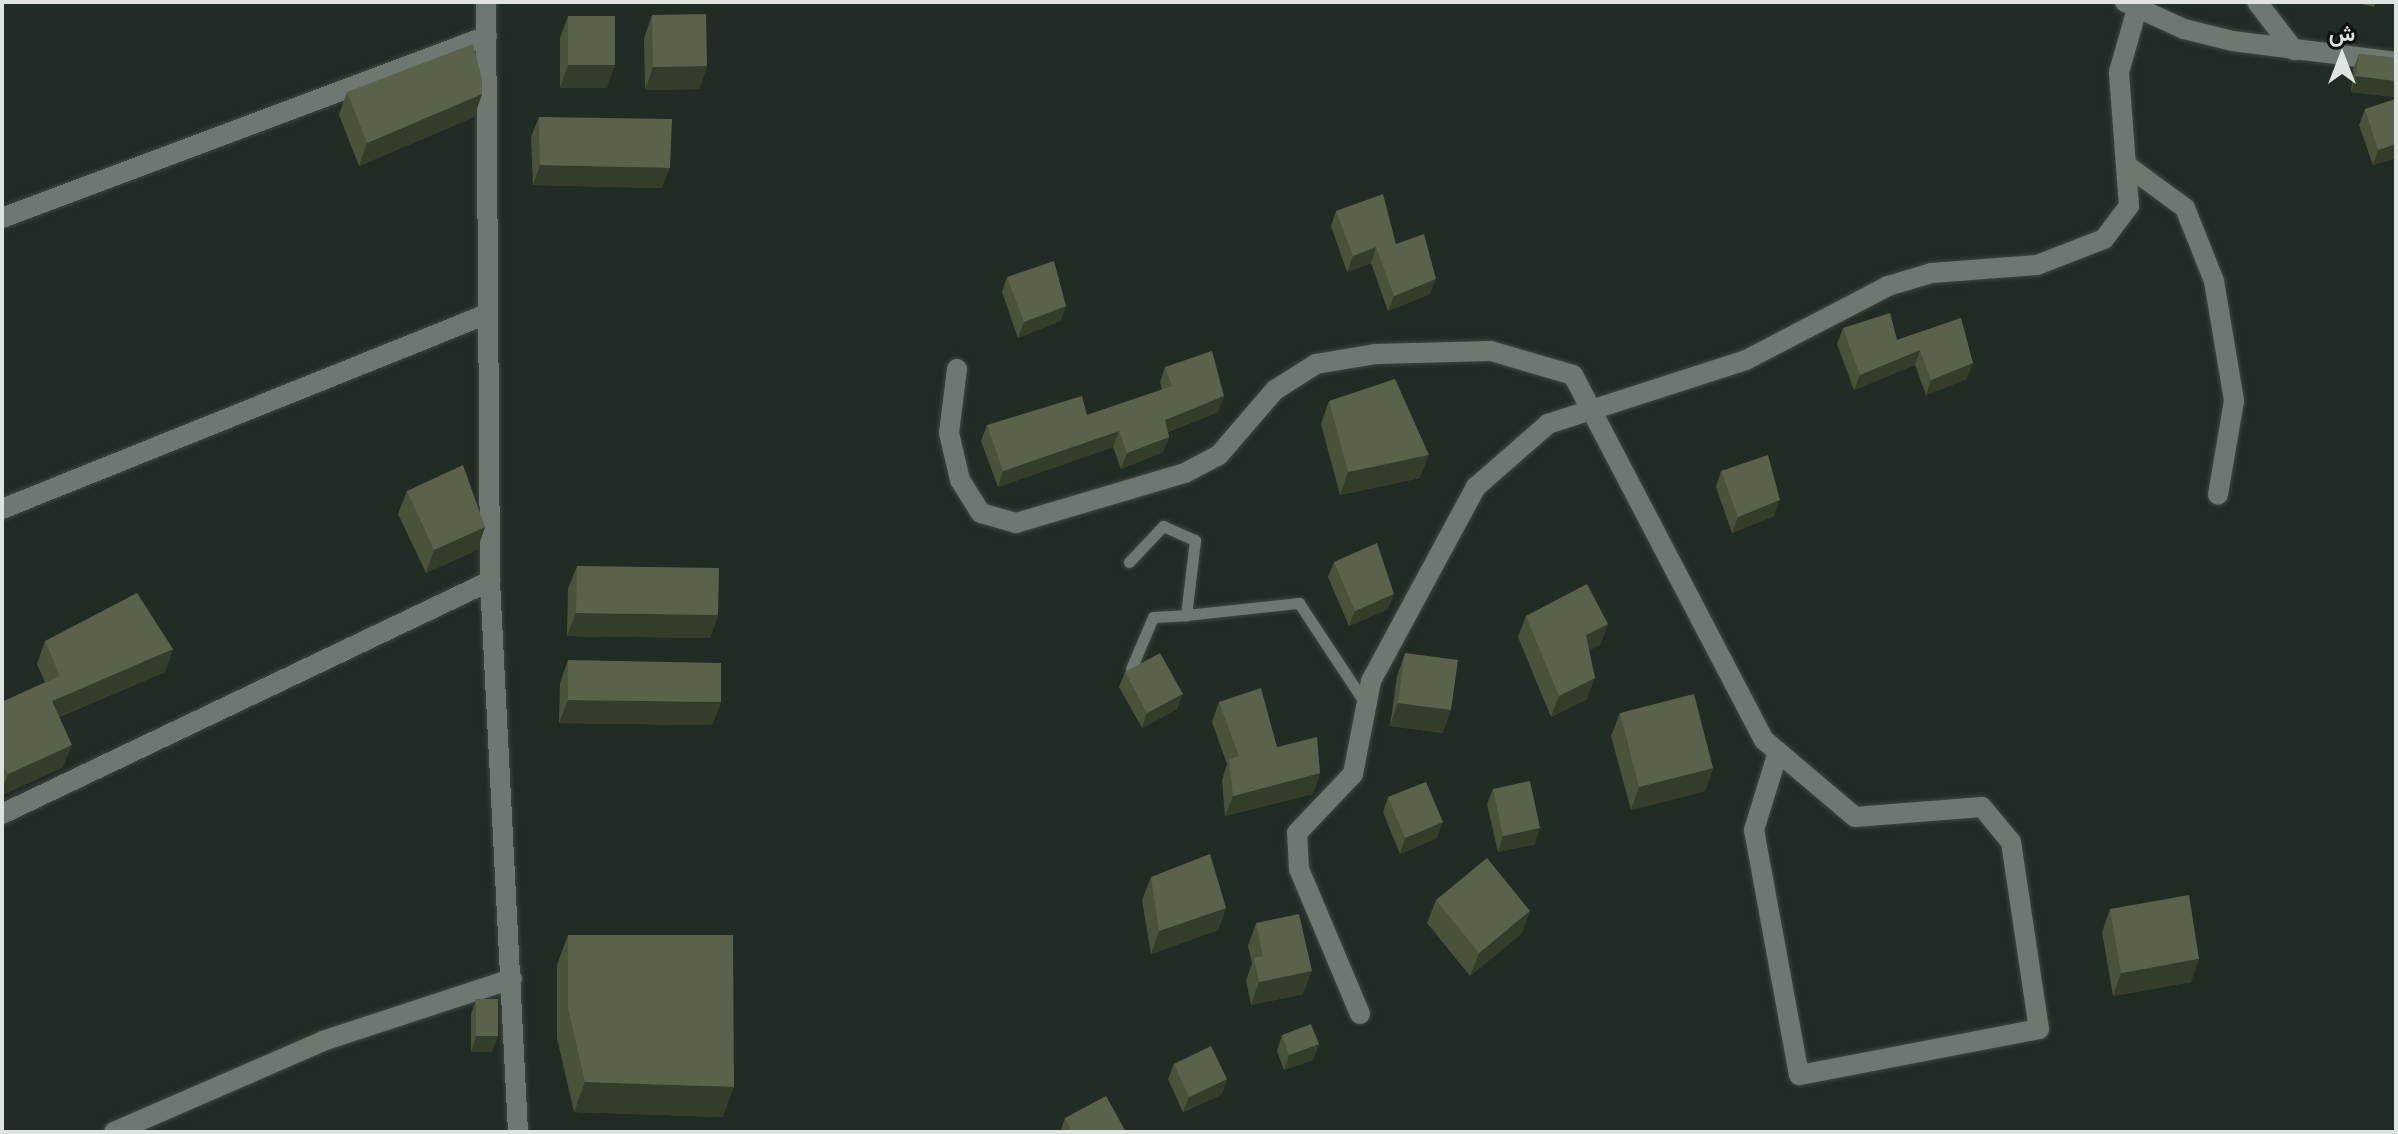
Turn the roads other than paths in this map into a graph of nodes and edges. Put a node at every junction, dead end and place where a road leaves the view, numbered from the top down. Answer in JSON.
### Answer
{"nodes":[{"id":1,"x":486,"y":2,"type":"edge"},
{"id":2,"x":2257,"y":2,"type":"edge"},
{"id":3,"x":2131,"y":6,"type":"edge"},
{"id":4,"x":487,"y":36,"type":"junction"},
{"id":5,"x":2294,"y":50,"type":"junction"},
{"id":6,"x":2396,"y":62,"type":"edge"},
{"id":7,"x":2129,"y":167,"type":"junction"},
{"id":8,"x":2,"y":218,"type":"edge"},
{"id":9,"x":487,"y":314,"type":"junction"},
{"id":10,"x":957,"y":369,"type":"dead end"},
{"id":11,"x":1594,"y":408,"type":"junction"},
{"id":12,"x":2218,"y":495,"type":"dead end"},
{"id":13,"x":2,"y":509,"type":"edge"},
{"id":14,"x":1129,"y":562,"type":"dead end"},
{"id":15,"x":490,"y":581,"type":"junction"},
{"id":16,"x":1186,"y":615,"type":"junction"},
{"id":17,"x":1131,"y":669,"type":"edge"},
{"id":18,"x":1365,"y":704,"type":"junction"},
{"id":19,"x":1778,"y":752,"type":"junction"},
{"id":20,"x":2,"y":814,"type":"edge"},
{"id":21,"x":512,"y":979,"type":"junction"},
{"id":22,"x":1360,"y":1014,"type":"dead end"},
{"id":23,"x":114,"y":1132,"type":"edge"},
{"id":24,"x":518,"y":1132,"type":"edge"}],
"edges":[{"from":1,"to":4,"type":"street"},
{"from":2,"to":5,"type":"street"},
{"from":3,"to":5,"type":"street"},
{"from":3,"to":7,"type":"street"},
{"from":4,"to":8,"type":"street"},
{"from":4,"to":9,"type":"street"},
{"from":5,"to":6,"type":"street"},
{"from":7,"to":11,"type":"street"},
{"from":7,"to":12,"type":"street"},
{"from":9,"to":13,"type":"street"},
{"from":9,"to":15,"type":"street"},
{"from":10,"to":11,"type":"street"},
{"from":11,"to":18,"type":"street"},
{"from":11,"to":19,"type":"street"},
{"from":14,"to":16,"type":"lane"},
{"from":15,"to":20,"type":"street"},
{"from":15,"to":21,"type":"street"},
{"from":16,"to":17,"type":"lane"},
{"from":16,"to":18,"type":"lane"},
{"from":18,"to":22,"type":"street"},
{"from":19,"to":19,"type":"street"},
{"from":21,"to":23,"type":"street"},
{"from":21,"to":24,"type":"street"}]}
